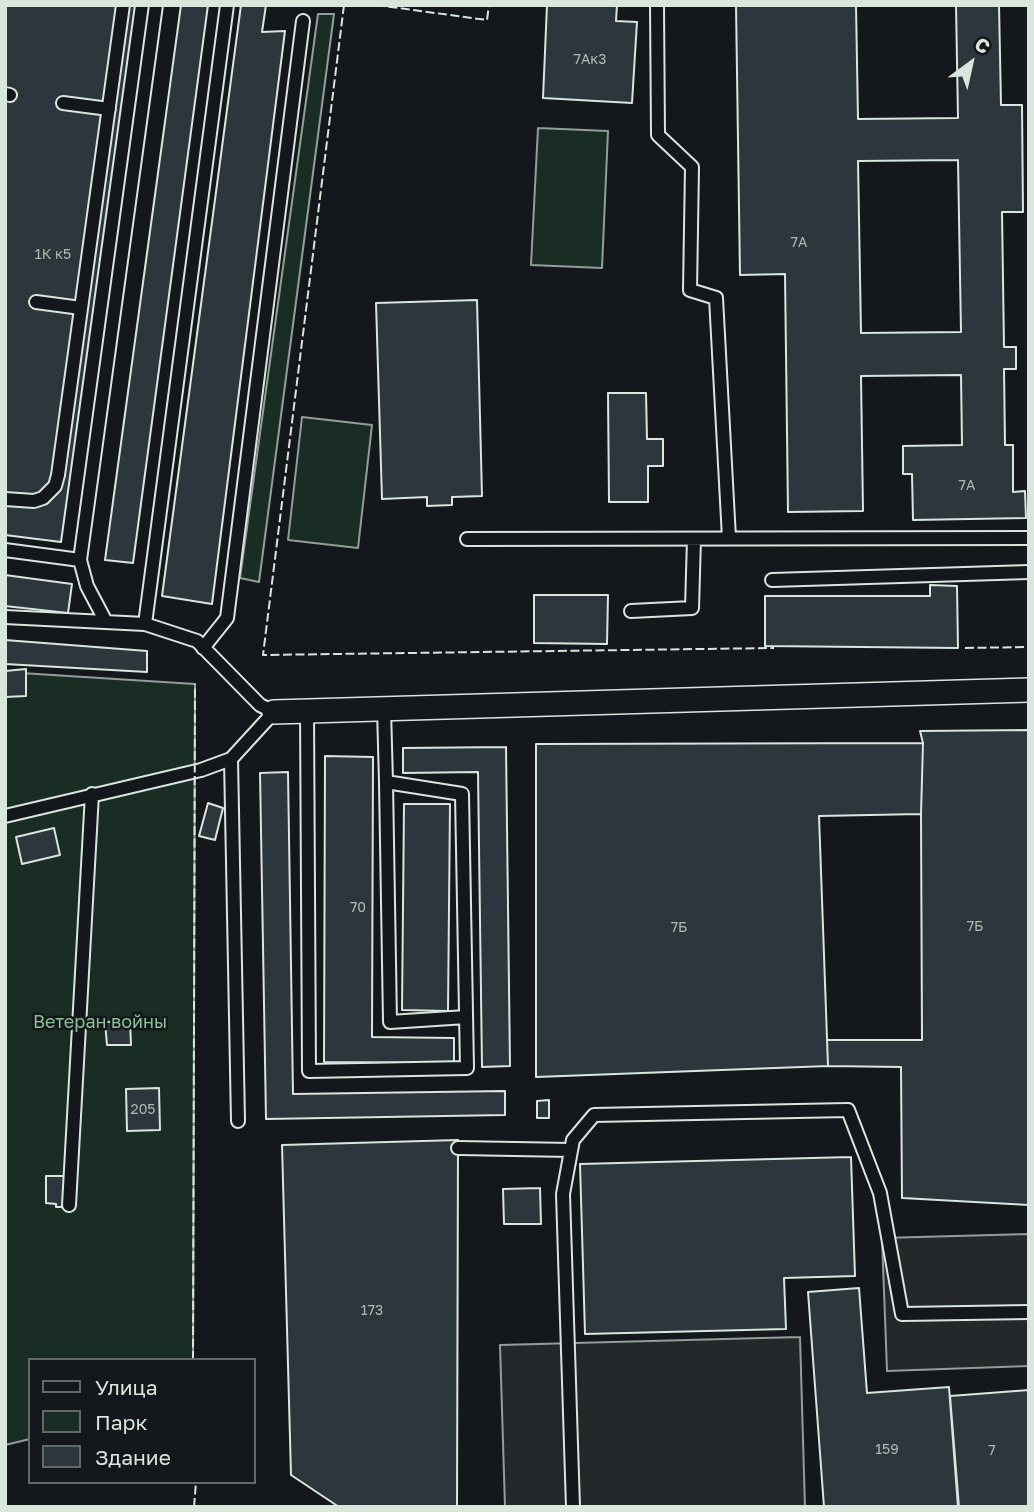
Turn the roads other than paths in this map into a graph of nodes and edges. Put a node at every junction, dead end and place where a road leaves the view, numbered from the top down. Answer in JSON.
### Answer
{"nodes":[{"id":1,"x":123,"y":5,"type":"edge"},
{"id":2,"x":156,"y":5,"type":"edge"},
{"id":3,"x":227,"y":5,"type":"edge"},
{"id":4,"x":657,"y":5,"type":"edge"},
{"id":5,"x":303,"y":20,"type":"dead end"},
{"id":6,"x":63,"y":103,"type":"dead end"},
{"id":7,"x":109,"y":109,"type":"junction"},
{"id":8,"x":36,"y":302,"type":"dead end"},
{"id":9,"x":81,"y":308,"type":"junction"},
{"id":10,"x":5,"y":499,"type":"edge"},
{"id":11,"x":694,"y":538,"type":"junction"},
{"id":12,"x":729,"y":538,"type":"junction"},
{"id":13,"x":1029,"y":538,"type":"edge"},
{"id":14,"x":467,"y":539,"type":"dead end"},
{"id":15,"x":5,"y":550,"type":"edge"},
{"id":16,"x":80,"y":560,"type":"junction"},
{"id":17,"x":1029,"y":572,"type":"edge"},
{"id":18,"x":772,"y":580,"type":"dead end"},
{"id":19,"x":631,"y":611,"type":"dead end"},
{"id":20,"x":5,"y":617,"type":"edge"},
{"id":21,"x":106,"y":622,"type":"junction"},
{"id":22,"x":145,"y":624,"type":"junction"},
{"id":23,"x":203,"y":648,"type":"junction"},
{"id":24,"x":1029,"y":690,"type":"edge"},
{"id":25,"x":384,"y":709,"type":"junction"},
{"id":26,"x":307,"y":711,"type":"junction"},
{"id":27,"x":274,"y":712,"type":"junction"},
{"id":28,"x":232,"y":759,"type":"junction"},
{"id":29,"x":386,"y":782,"type":"junction"},
{"id":30,"x":92,"y":794,"type":"junction"},
{"id":31,"x":5,"y":816,"type":"edge"},
{"id":32,"x":466,"y":1017,"type":"junction"},
{"id":33,"x":238,"y":1121,"type":"dead end"},
{"id":34,"x":458,"y":1147,"type":"dead end"},
{"id":35,"x":571,"y":1150,"type":"junction"},
{"id":36,"x":69,"y":1205,"type":"dead end"},
{"id":37,"x":1029,"y":1312,"type":"edge"},
{"id":38,"x":573,"y":1507,"type":"edge"}],
"edges":[{"from":1,"to":7,"type":"lane"},
{"from":2,"to":16,"type":"lane"},
{"from":3,"to":22,"type":"lane"},
{"from":4,"to":12,"type":"lane"},
{"from":5,"to":23,"type":"lane"},
{"from":6,"to":7,"type":"lane"},
{"from":7,"to":9,"type":"lane"},
{"from":8,"to":9,"type":"lane"},
{"from":9,"to":10,"type":"lane"},
{"from":11,"to":12,"type":"lane"},
{"from":11,"to":14,"type":"lane"},
{"from":11,"to":19,"type":"lane"},
{"from":12,"to":13,"type":"lane"},
{"from":15,"to":16,"type":"lane"},
{"from":16,"to":21,"type":"lane"},
{"from":17,"to":18,"type":"lane"},
{"from":20,"to":21,"type":"lane"},
{"from":21,"to":22,"type":"lane"},
{"from":22,"to":23,"type":"lane"},
{"from":23,"to":27,"type":"lane"},
{"from":24,"to":25,"type":"street"},
{"from":25,"to":26,"type":"street"},
{"from":25,"to":29,"type":"lane"},
{"from":26,"to":27,"type":"street"},
{"from":26,"to":32,"type":"lane"},
{"from":27,"to":28,"type":"lane"},
{"from":28,"to":30,"type":"lane"},
{"from":28,"to":33,"type":"lane"},
{"from":29,"to":32,"type":"lane"},
{"from":29,"to":32,"type":"lane"},
{"from":30,"to":31,"type":"lane"},
{"from":30,"to":36,"type":"lane"},
{"from":34,"to":35,"type":"lane"},
{"from":35,"to":37,"type":"lane"},
{"from":35,"to":38,"type":"lane"}]}
